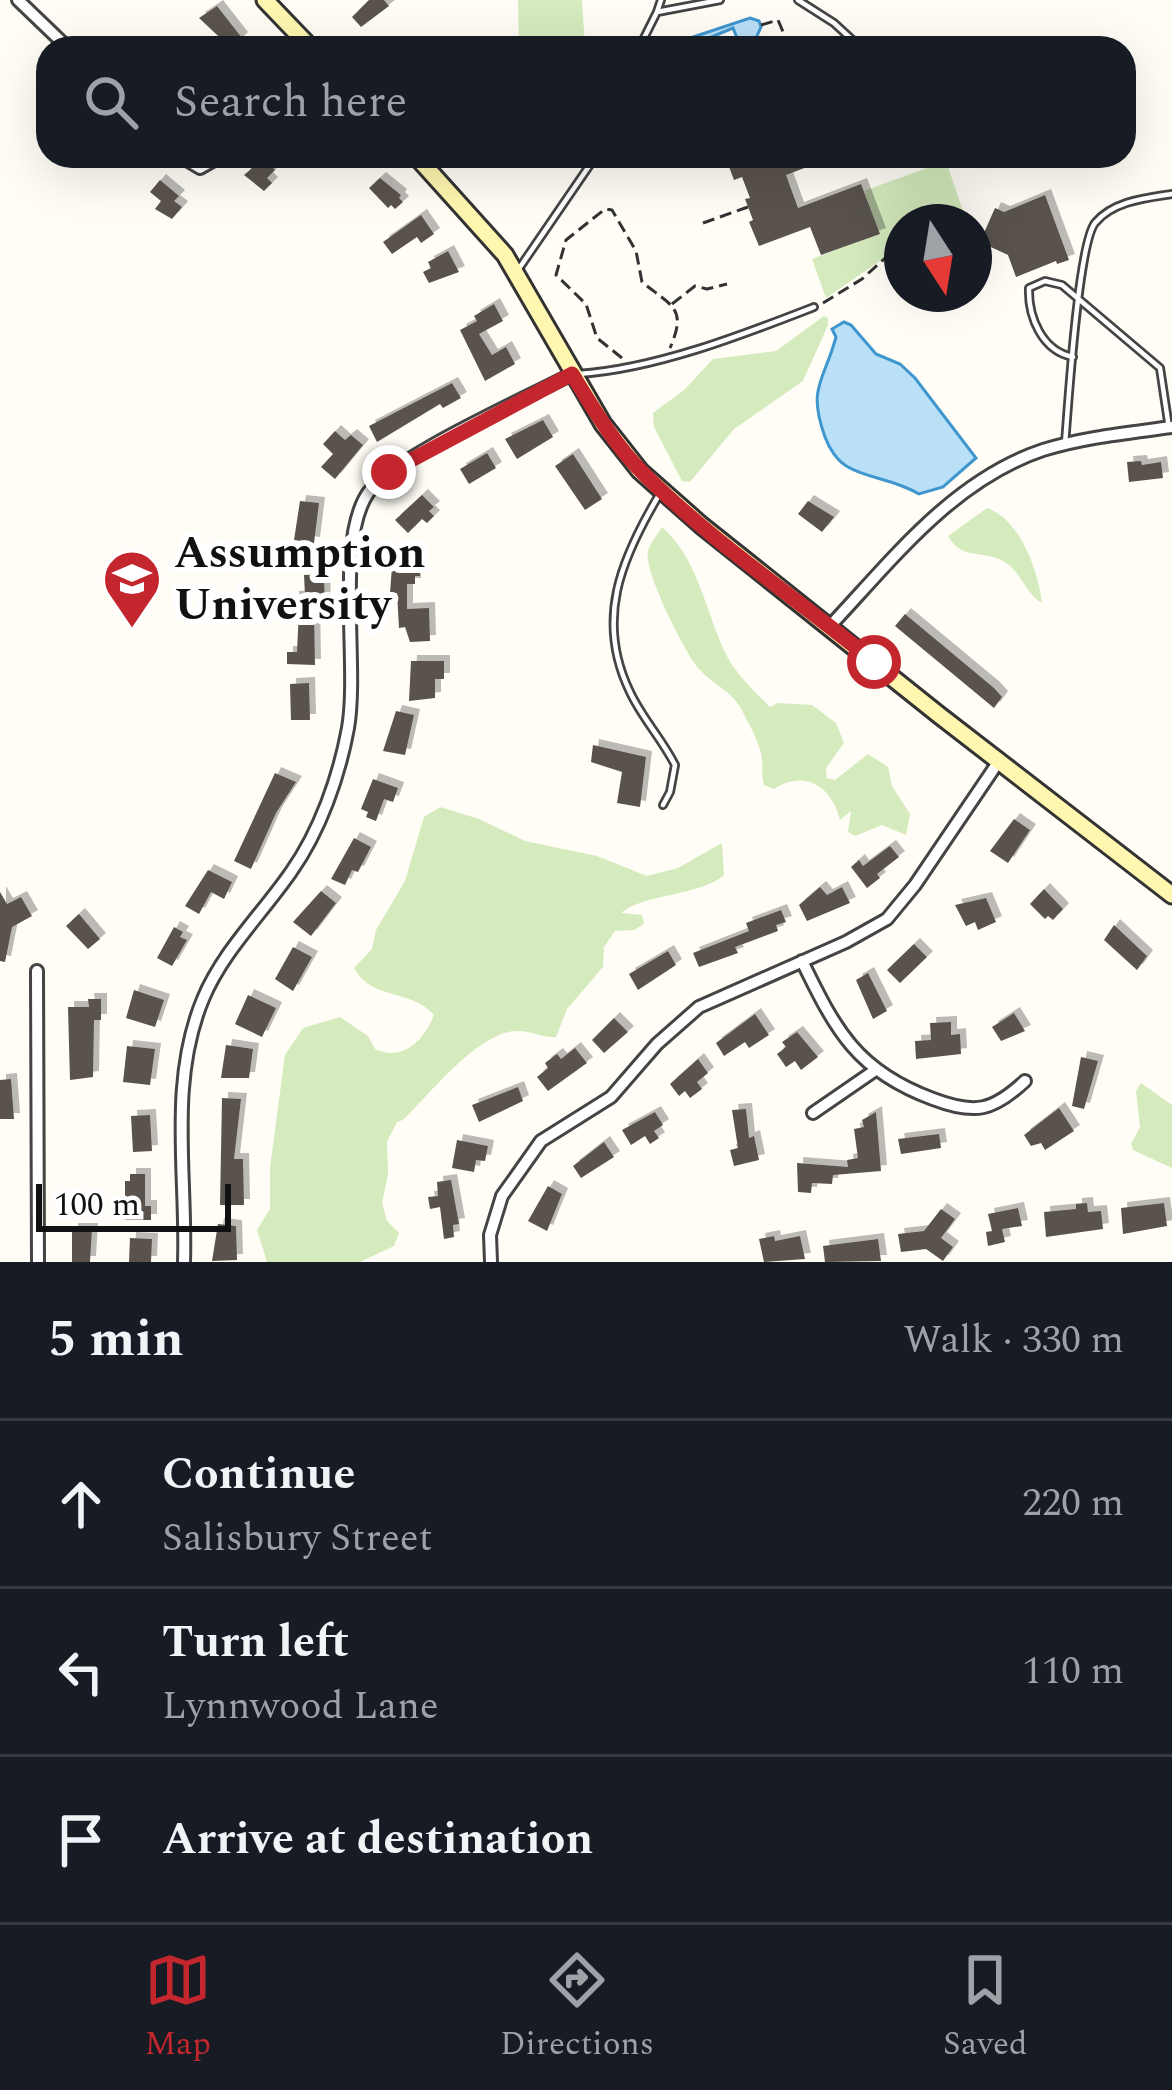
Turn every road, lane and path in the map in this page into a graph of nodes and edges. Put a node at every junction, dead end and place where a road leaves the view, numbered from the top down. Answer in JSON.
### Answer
{"nodes":[{"id":1,"x":18,"y":0,"type":"edge"},
{"id":2,"x":265,"y":0,"type":"edge"},
{"id":3,"x":661,"y":0,"type":"edge"},
{"id":4,"x":720,"y":0,"type":"edge"},
{"id":5,"x":799,"y":0,"type":"edge"},
{"id":6,"x":657,"y":12,"type":"junction"},
{"id":7,"x":760,"y":25,"type":"dead end"},
{"id":8,"x":56,"y":36,"type":"edge"},
{"id":9,"x":300,"y":36,"type":"edge"},
{"id":10,"x":645,"y":36,"type":"edge"},
{"id":11,"x":785,"y":36,"type":"edge"},
{"id":12,"x":848,"y":36,"type":"edge"},
{"id":13,"x":428,"y":168,"type":"edge"},
{"id":14,"x":588,"y":168,"type":"edge"},
{"id":15,"x":1172,"y":194,"type":"edge"},
{"id":16,"x":748,"y":207,"type":"dead end"},
{"id":17,"x":704,"y":223,"type":"dead end"},
{"id":18,"x":884,"y":258,"type":"edge"},
{"id":19,"x":516,"y":273,"type":"junction"},
{"id":20,"x":728,"y":284,"type":"dead end"},
{"id":21,"x":1080,"y":303,"type":"junction"},
{"id":22,"x":672,"y":304,"type":"junction"},
{"id":23,"x":814,"y":307,"type":"joint"},
{"id":24,"x":667,"y":355,"type":"junction"},
{"id":25,"x":1073,"y":357,"type":"junction"},
{"id":26,"x":630,"y":365,"type":"junction"},
{"id":27,"x":572,"y":374,"type":"junction"},
{"id":28,"x":1171,"y":428,"type":"edge"},
{"id":29,"x":1065,"y":444,"type":"junction"},
{"id":30,"x":662,"y":490,"type":"junction"},
{"id":31,"x":830,"y":626,"type":"junction"},
{"id":32,"x":999,"y":761,"type":"junction"},
{"id":33,"x":663,"y":805,"type":"dead end"},
{"id":34,"x":1172,"y":895,"type":"edge"},
{"id":35,"x":802,"y":961,"type":"junction"},
{"id":36,"x":37,"y":971,"type":"dead end"},
{"id":37,"x":874,"y":1071,"type":"junction"},
{"id":38,"x":1025,"y":1081,"type":"dead end"},
{"id":39,"x":813,"y":1113,"type":"dead end"},
{"id":40,"x":38,"y":1262,"type":"edge"},
{"id":41,"x":184,"y":1262,"type":"edge"},
{"id":42,"x":491,"y":1262,"type":"edge"}],
"edges":[{"from":1,"to":8,"type":"street"},
{"from":2,"to":9,"type":"main road"},
{"from":3,"to":6,"type":"lane"},
{"from":4,"to":6,"type":"lane"},
{"from":5,"to":12,"type":"lane"},
{"from":6,"to":10,"type":"lane"},
{"from":7,"to":11,"type":"path"},
{"from":13,"to":19,"type":"main road"},
{"from":14,"to":19,"type":"lane"},
{"from":15,"to":21,"type":"lane"},
{"from":16,"to":17,"type":"path"},
{"from":18,"to":23,"type":"path"},
{"from":19,"to":27,"type":"main road"},
{"from":20,"to":22,"type":"path"},
{"from":21,"to":25,"type":"lane"},
{"from":21,"to":25,"type":"lane"},
{"from":21,"to":28,"type":"lane"},
{"from":22,"to":24,"type":"path"},
{"from":22,"to":26,"type":"path"},
{"from":23,"to":24,"type":"lane"},
{"from":24,"to":26,"type":"lane"},
{"from":25,"to":29,"type":"lane"},
{"from":26,"to":27,"type":"lane"},
{"from":27,"to":30,"type":"main road"},
{"from":27,"to":41,"type":"street"},
{"from":28,"to":29,"type":"street"},
{"from":29,"to":31,"type":"street"},
{"from":30,"to":31,"type":"main road"},
{"from":30,"to":33,"type":"lane"},
{"from":31,"to":32,"type":"main road"},
{"from":32,"to":34,"type":"main road"},
{"from":32,"to":35,"type":"street"},
{"from":35,"to":37,"type":"street"},
{"from":35,"to":42,"type":"street"},
{"from":36,"to":40,"type":"street"},
{"from":37,"to":38,"type":"street"},
{"from":37,"to":39,"type":"street"}]}
